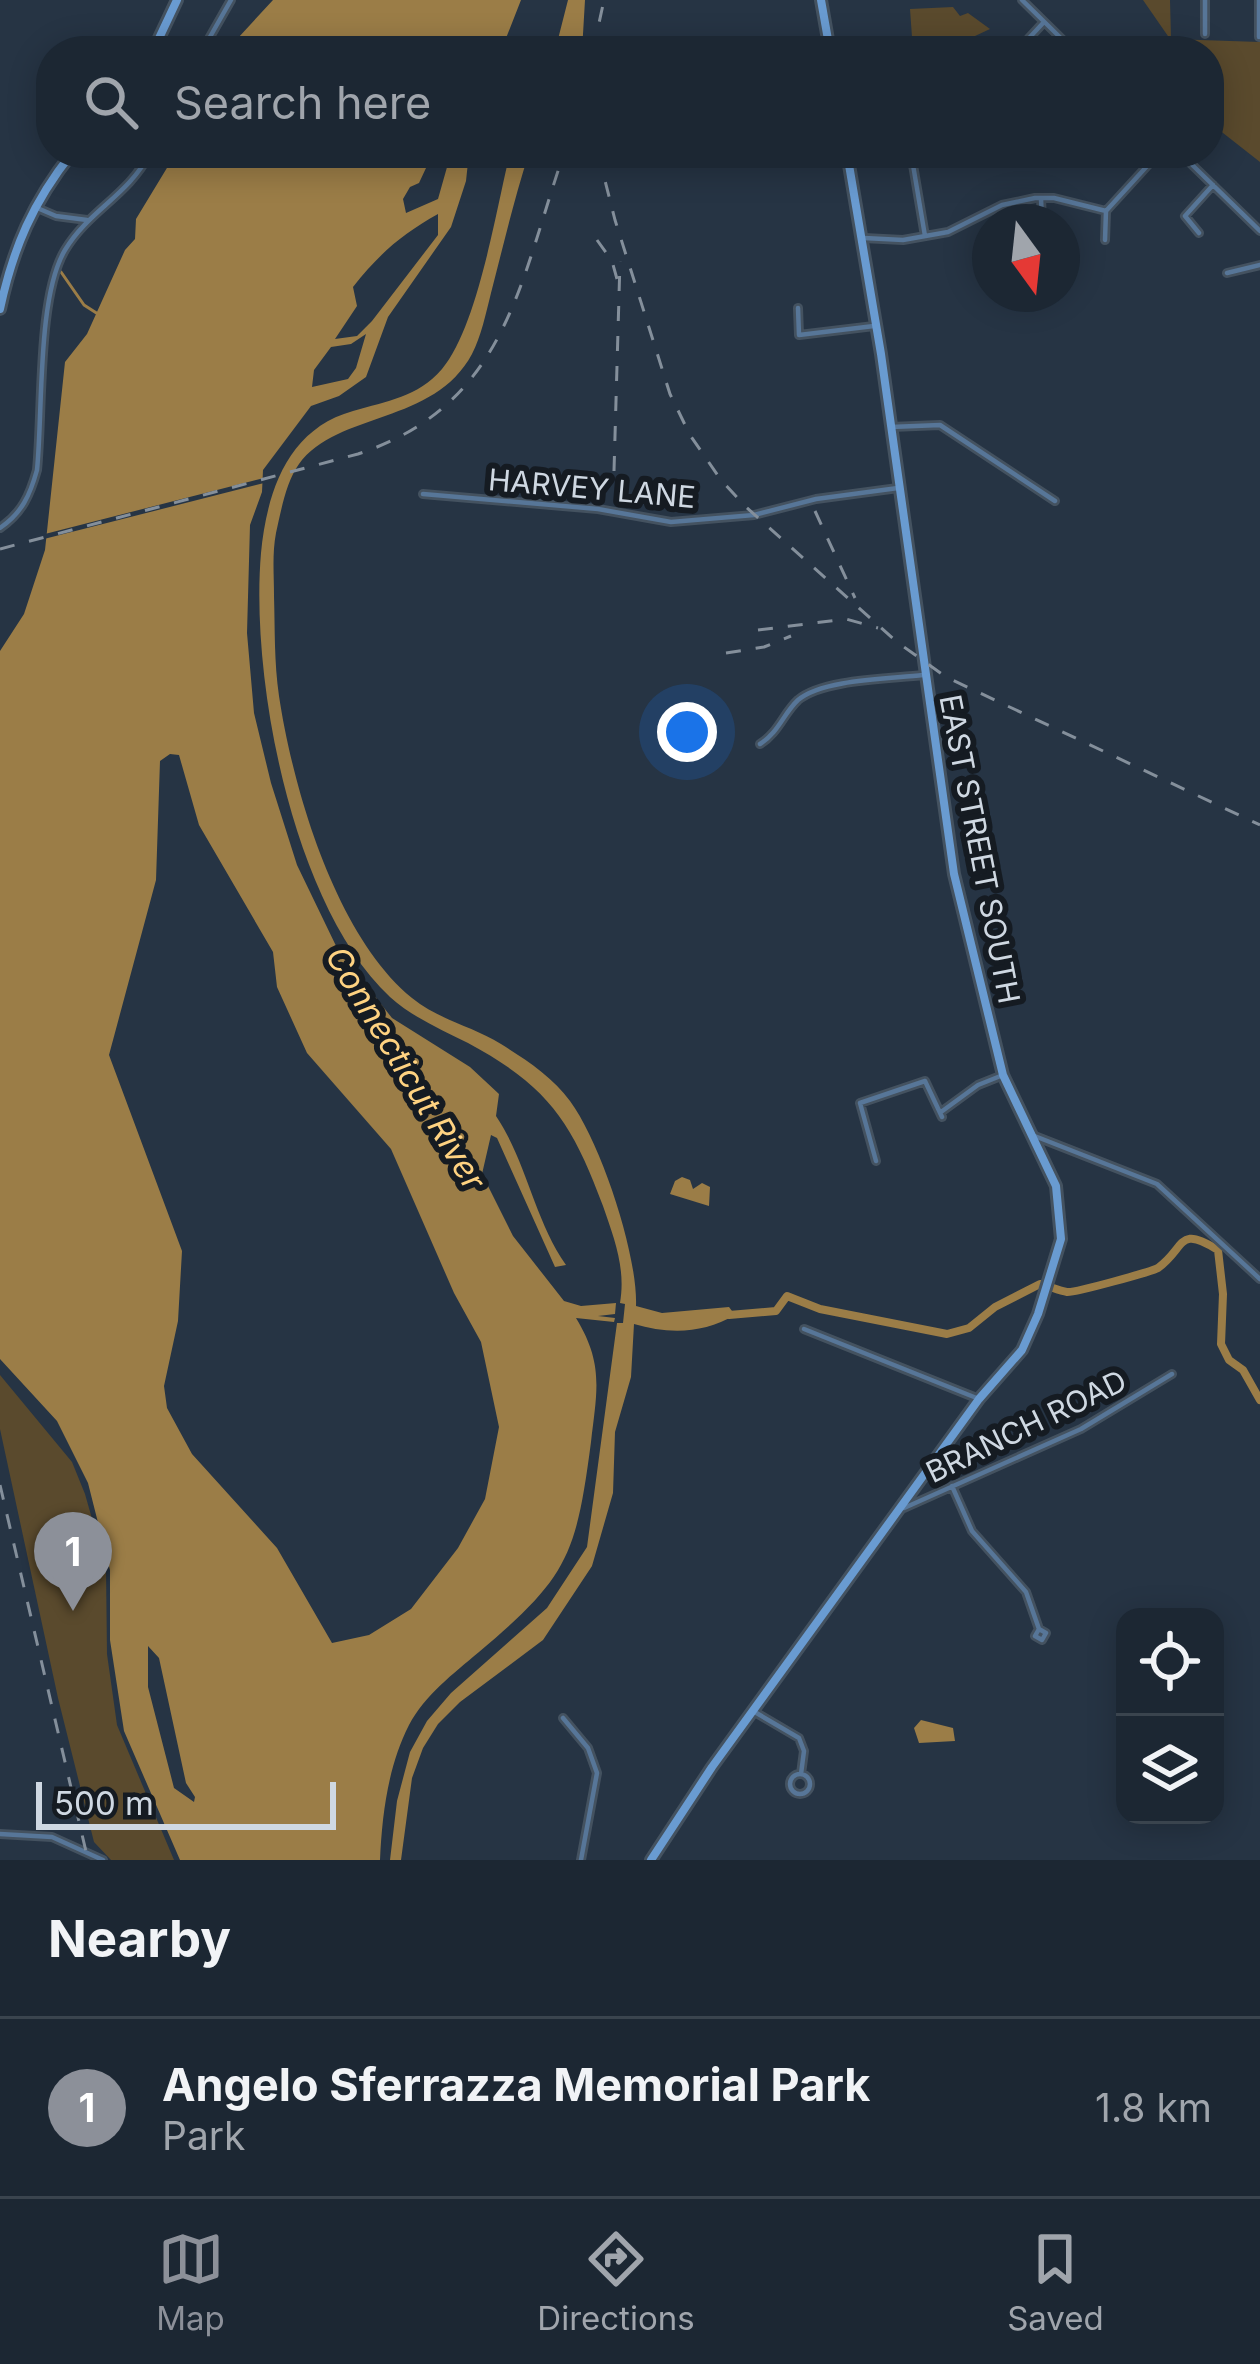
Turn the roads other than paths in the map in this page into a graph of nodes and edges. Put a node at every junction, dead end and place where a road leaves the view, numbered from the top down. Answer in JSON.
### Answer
{"nodes":[{"id":1,"x":177,"y":0,"type":"edge"},
{"id":2,"x":231,"y":0,"type":"edge"},
{"id":3,"x":820,"y":0,"type":"edge"},
{"id":4,"x":1022,"y":0,"type":"edge"},
{"id":5,"x":1205,"y":0,"type":"edge"},
{"id":6,"x":1259,"y":0,"type":"edge"},
{"id":7,"x":1044,"y":22,"type":"junction"},
{"id":8,"x":1205,"y":34,"type":"dead end"},
{"id":9,"x":161,"y":36,"type":"edge"},
{"id":10,"x":211,"y":36,"type":"edge"},
{"id":11,"x":827,"y":36,"type":"edge"},
{"id":12,"x":1031,"y":36,"type":"edge"},
{"id":13,"x":1057,"y":36,"type":"edge"},
{"id":14,"x":1259,"y":37,"type":"edge"},
{"id":15,"x":61,"y":168,"type":"edge"},
{"id":16,"x":141,"y":168,"type":"edge"},
{"id":17,"x":849,"y":168,"type":"edge"},
{"id":18,"x":913,"y":168,"type":"edge"},
{"id":19,"x":1145,"y":168,"type":"edge"},
{"id":20,"x":1196,"y":168,"type":"edge"},
{"id":21,"x":1214,"y":185,"type":"junction"},
{"id":22,"x":1041,"y":198,"type":"junction"},
{"id":23,"x":1041,"y":204,"type":"edge"},
{"id":24,"x":33,"y":206,"type":"junction"},
{"id":25,"x":1106,"y":211,"type":"junction"},
{"id":26,"x":87,"y":220,"type":"junction"},
{"id":27,"x":1260,"y":230,"type":"edge"},
{"id":28,"x":1199,"y":233,"type":"dead end"},
{"id":29,"x":925,"y":236,"type":"junction"},
{"id":30,"x":861,"y":238,"type":"junction"},
{"id":31,"x":1106,"y":241,"type":"dead end"},
{"id":32,"x":1260,"y":265,"type":"edge"},
{"id":33,"x":1227,"y":273,"type":"dead end"},
{"id":34,"x":1,"y":301,"type":"edge"},
{"id":35,"x":798,"y":308,"type":"dead end"},
{"id":36,"x":876,"y":326,"type":"junction"},
{"id":37,"x":891,"y":427,"type":"junction"},
{"id":38,"x":898,"y":488,"type":"junction"},
{"id":39,"x":423,"y":494,"type":"dead end"},
{"id":40,"x":1054,"y":502,"type":"dead end"},
{"id":41,"x":0,"y":528,"type":"edge"},
{"id":42,"x":923,"y":675,"type":"junction"},
{"id":43,"x":760,"y":744,"type":"dead end"},
{"id":44,"x":1003,"y":1075,"type":"junction"},
{"id":45,"x":1032,"y":1135,"type":"junction"},
{"id":46,"x":877,"y":1161,"type":"dead end"},
{"id":47,"x":1260,"y":1279,"type":"edge"},
{"id":48,"x":804,"y":1328,"type":"dead end"},
{"id":49,"x":1172,"y":1374,"type":"dead end"},
{"id":50,"x":979,"y":1399,"type":"junction"},
{"id":51,"x":952,"y":1486,"type":"junction"},
{"id":52,"x":897,"y":1512,"type":"junction"},
{"id":53,"x":1040,"y":1629,"type":"dead end"},
{"id":54,"x":753,"y":1711,"type":"junction"},
{"id":55,"x":563,"y":1718,"type":"dead end"},
{"id":56,"x":801,"y":1774,"type":"dead end"},
{"id":57,"x":0,"y":1834,"type":"edge"},
{"id":58,"x":103,"y":1860,"type":"edge"},
{"id":59,"x":580,"y":1860,"type":"edge"},
{"id":60,"x":651,"y":1860,"type":"edge"}],
"edges":[{"from":1,"to":9,"type":"main road"},
{"from":2,"to":10,"type":"street"},
{"from":3,"to":11,"type":"main road"},
{"from":4,"to":7,"type":"street"},
{"from":5,"to":8,"type":"street"},
{"from":6,"to":14,"type":"street"},
{"from":7,"to":12,"type":"street"},
{"from":7,"to":13,"type":"street"},
{"from":15,"to":24,"type":"main road"},
{"from":16,"to":26,"type":"street"},
{"from":17,"to":30,"type":"main road","name":"EAST STREET SOUTH"},
{"from":18,"to":29,"type":"street"},
{"from":19,"to":25,"type":"street"},
{"from":20,"to":21,"type":"street"},
{"from":21,"to":27,"type":"street"},
{"from":21,"to":28,"type":"street"},
{"from":22,"to":23,"type":"street"},
{"from":22,"to":25,"type":"street"},
{"from":22,"to":29,"type":"street"},
{"from":24,"to":26,"type":"street"},
{"from":24,"to":34,"type":"main road"},
{"from":25,"to":31,"type":"street"},
{"from":26,"to":41,"type":"street"},
{"from":29,"to":30,"type":"street"},
{"from":30,"to":36,"type":"main road","name":"EAST STREET SOUTH"},
{"from":32,"to":33,"type":"street"},
{"from":35,"to":36,"type":"street"},
{"from":36,"to":37,"type":"main road","name":"EAST STREET SOUTH"},
{"from":37,"to":38,"type":"main road","name":"EAST STREET SOUTH"},
{"from":37,"to":40,"type":"street"},
{"from":38,"to":39,"type":"street","name":"HARVEY LANE"},
{"from":38,"to":42,"type":"main road","name":"EAST STREET SOUTH"},
{"from":42,"to":43,"type":"street"},
{"from":42,"to":44,"type":"main road","name":"EAST STREET SOUTH"},
{"from":44,"to":45,"type":"main road","name":"EAST STREET SOUTH"},
{"from":44,"to":46,"type":"street"},
{"from":45,"to":47,"type":"street"},
{"from":45,"to":50,"type":"main road","name":"EAST STREET SOUTH"},
{"from":48,"to":50,"type":"street"},
{"from":49,"to":51,"type":"street","name":"BRANCH ROAD"},
{"from":50,"to":52,"type":"main road","name":"EAST STREET SOUTH"},
{"from":51,"to":52,"type":"street","name":"BRANCH ROAD"},
{"from":51,"to":53,"type":"street"},
{"from":52,"to":54,"type":"main road","name":"EAST STREET SOUTH"},
{"from":54,"to":56,"type":"street"},
{"from":54,"to":60,"type":"main road","name":"EAST STREET SOUTH"},
{"from":55,"to":59,"type":"street"},
{"from":57,"to":58,"type":"street"}]}
